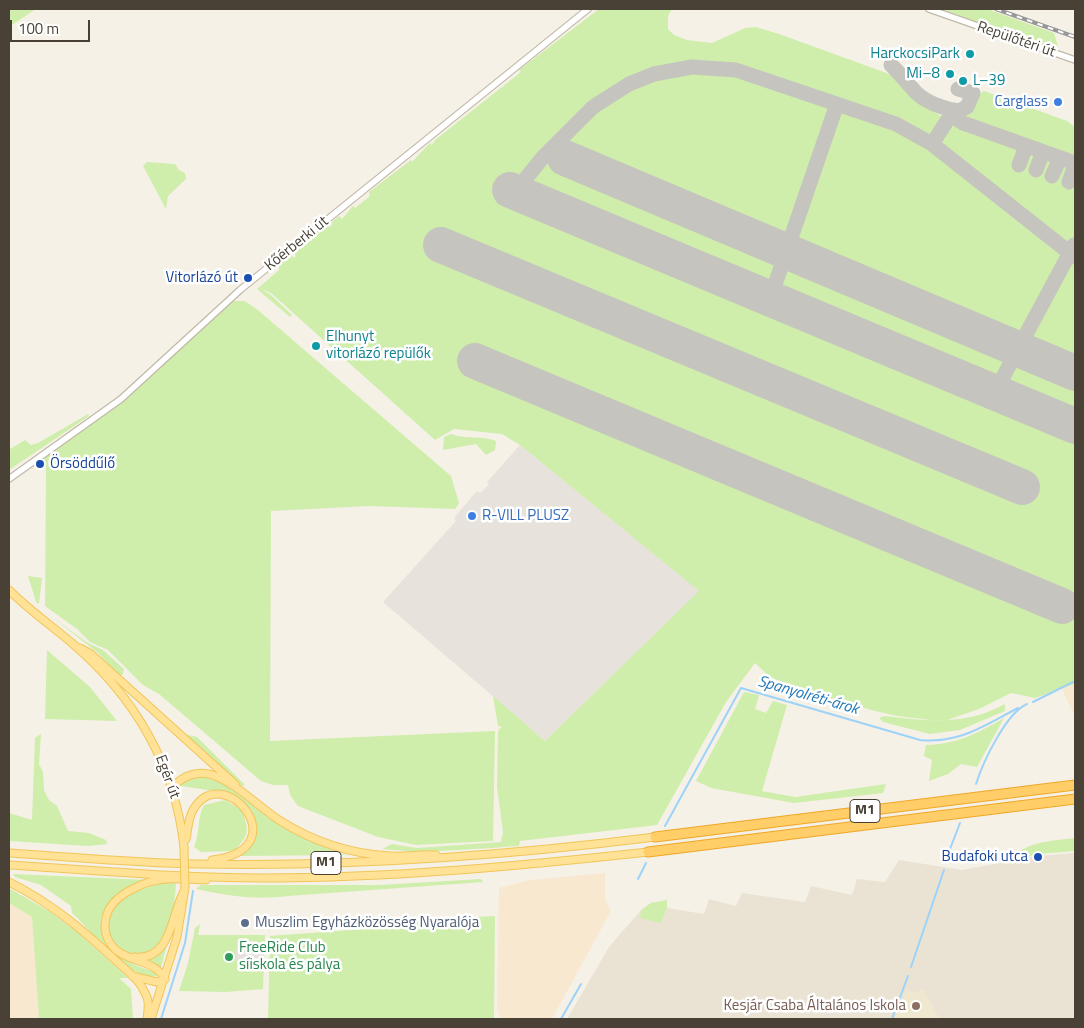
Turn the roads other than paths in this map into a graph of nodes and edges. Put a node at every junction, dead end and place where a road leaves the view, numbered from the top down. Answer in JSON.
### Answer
{"nodes":[{"id":1,"x":588,"y":9,"type":"edge"},
{"id":2,"x":929,"y":9,"type":"edge"},
{"id":3,"x":1075,"y":60,"type":"edge"},
{"id":4,"x":9,"y":479,"type":"edge"},
{"id":5,"x":9,"y":590,"type":"edge"},
{"id":6,"x":74,"y":645,"type":"junction"},
{"id":7,"x":1075,"y":785,"type":"edge"},
{"id":8,"x":172,"y":788,"type":"junction"},
{"id":9,"x":1075,"y":798,"type":"edge"},
{"id":10,"x":254,"y":802,"type":"junction"},
{"id":11,"x":655,"y":837,"type":"joint"},
{"id":12,"x":184,"y":847,"type":"junction"},
{"id":13,"x":648,"y":852,"type":"joint"},
{"id":14,"x":9,"y":853,"type":"edge"},
{"id":15,"x":455,"y":858,"type":"junction"},
{"id":16,"x":197,"y":864,"type":"junction"},
{"id":17,"x":9,"y":865,"type":"edge"},
{"id":18,"x":223,"y":877,"type":"junction"},
{"id":19,"x":9,"y":882,"type":"edge"},
{"id":20,"x":185,"y":888,"type":"junction"},
{"id":21,"x":131,"y":957,"type":"junction"},
{"id":22,"x":132,"y":976,"type":"junction"},
{"id":23,"x":165,"y":978,"type":"junction"},
{"id":24,"x":146,"y":1019,"type":"edge"},
{"id":25,"x":151,"y":1019,"type":"edge"}],
"edges":[{"from":1,"to":4,"type":"street","name":"Kőérberki út"},
{"from":2,"to":3,"type":"street","name":"Repülőtéri út"},
{"from":5,"to":6,"type":"main road","name":"Egér út"},
{"from":6,"to":8,"type":"main road","name":"Egér út"},
{"from":6,"to":10,"type":"main road"},
{"from":7,"to":11,"type":"highway","number":"M1"},
{"from":8,"to":10,"type":"main road"},
{"from":8,"to":12,"type":"main road","name":"Egér út"},
{"from":9,"to":13,"type":"highway","number":"M1"},
{"from":10,"to":15,"type":"main road"},
{"from":11,"to":15,"type":"main road","number":"M1"},
{"from":12,"to":16,"type":"main road"},
{"from":12,"to":20,"type":"main road","name":"Egér út","bridge":true},
{"from":13,"to":18,"type":"main road","number":"M1"},
{"from":14,"to":16,"type":"main road","number":"M1"},
{"from":15,"to":16,"type":"main road","number":"M1"},
{"from":17,"to":18,"type":"main road","number":"M1"},
{"from":18,"to":21,"type":"main road"},
{"from":19,"to":22,"type":"main road"},
{"from":20,"to":21,"type":"main road"},
{"from":20,"to":23,"type":"main road","name":"Egér út"},
{"from":21,"to":23,"type":"main road"},
{"from":22,"to":23,"type":"main road"},
{"from":22,"to":24,"type":"main road"},
{"from":23,"to":25,"type":"main road","name":"Egér út"}]}
